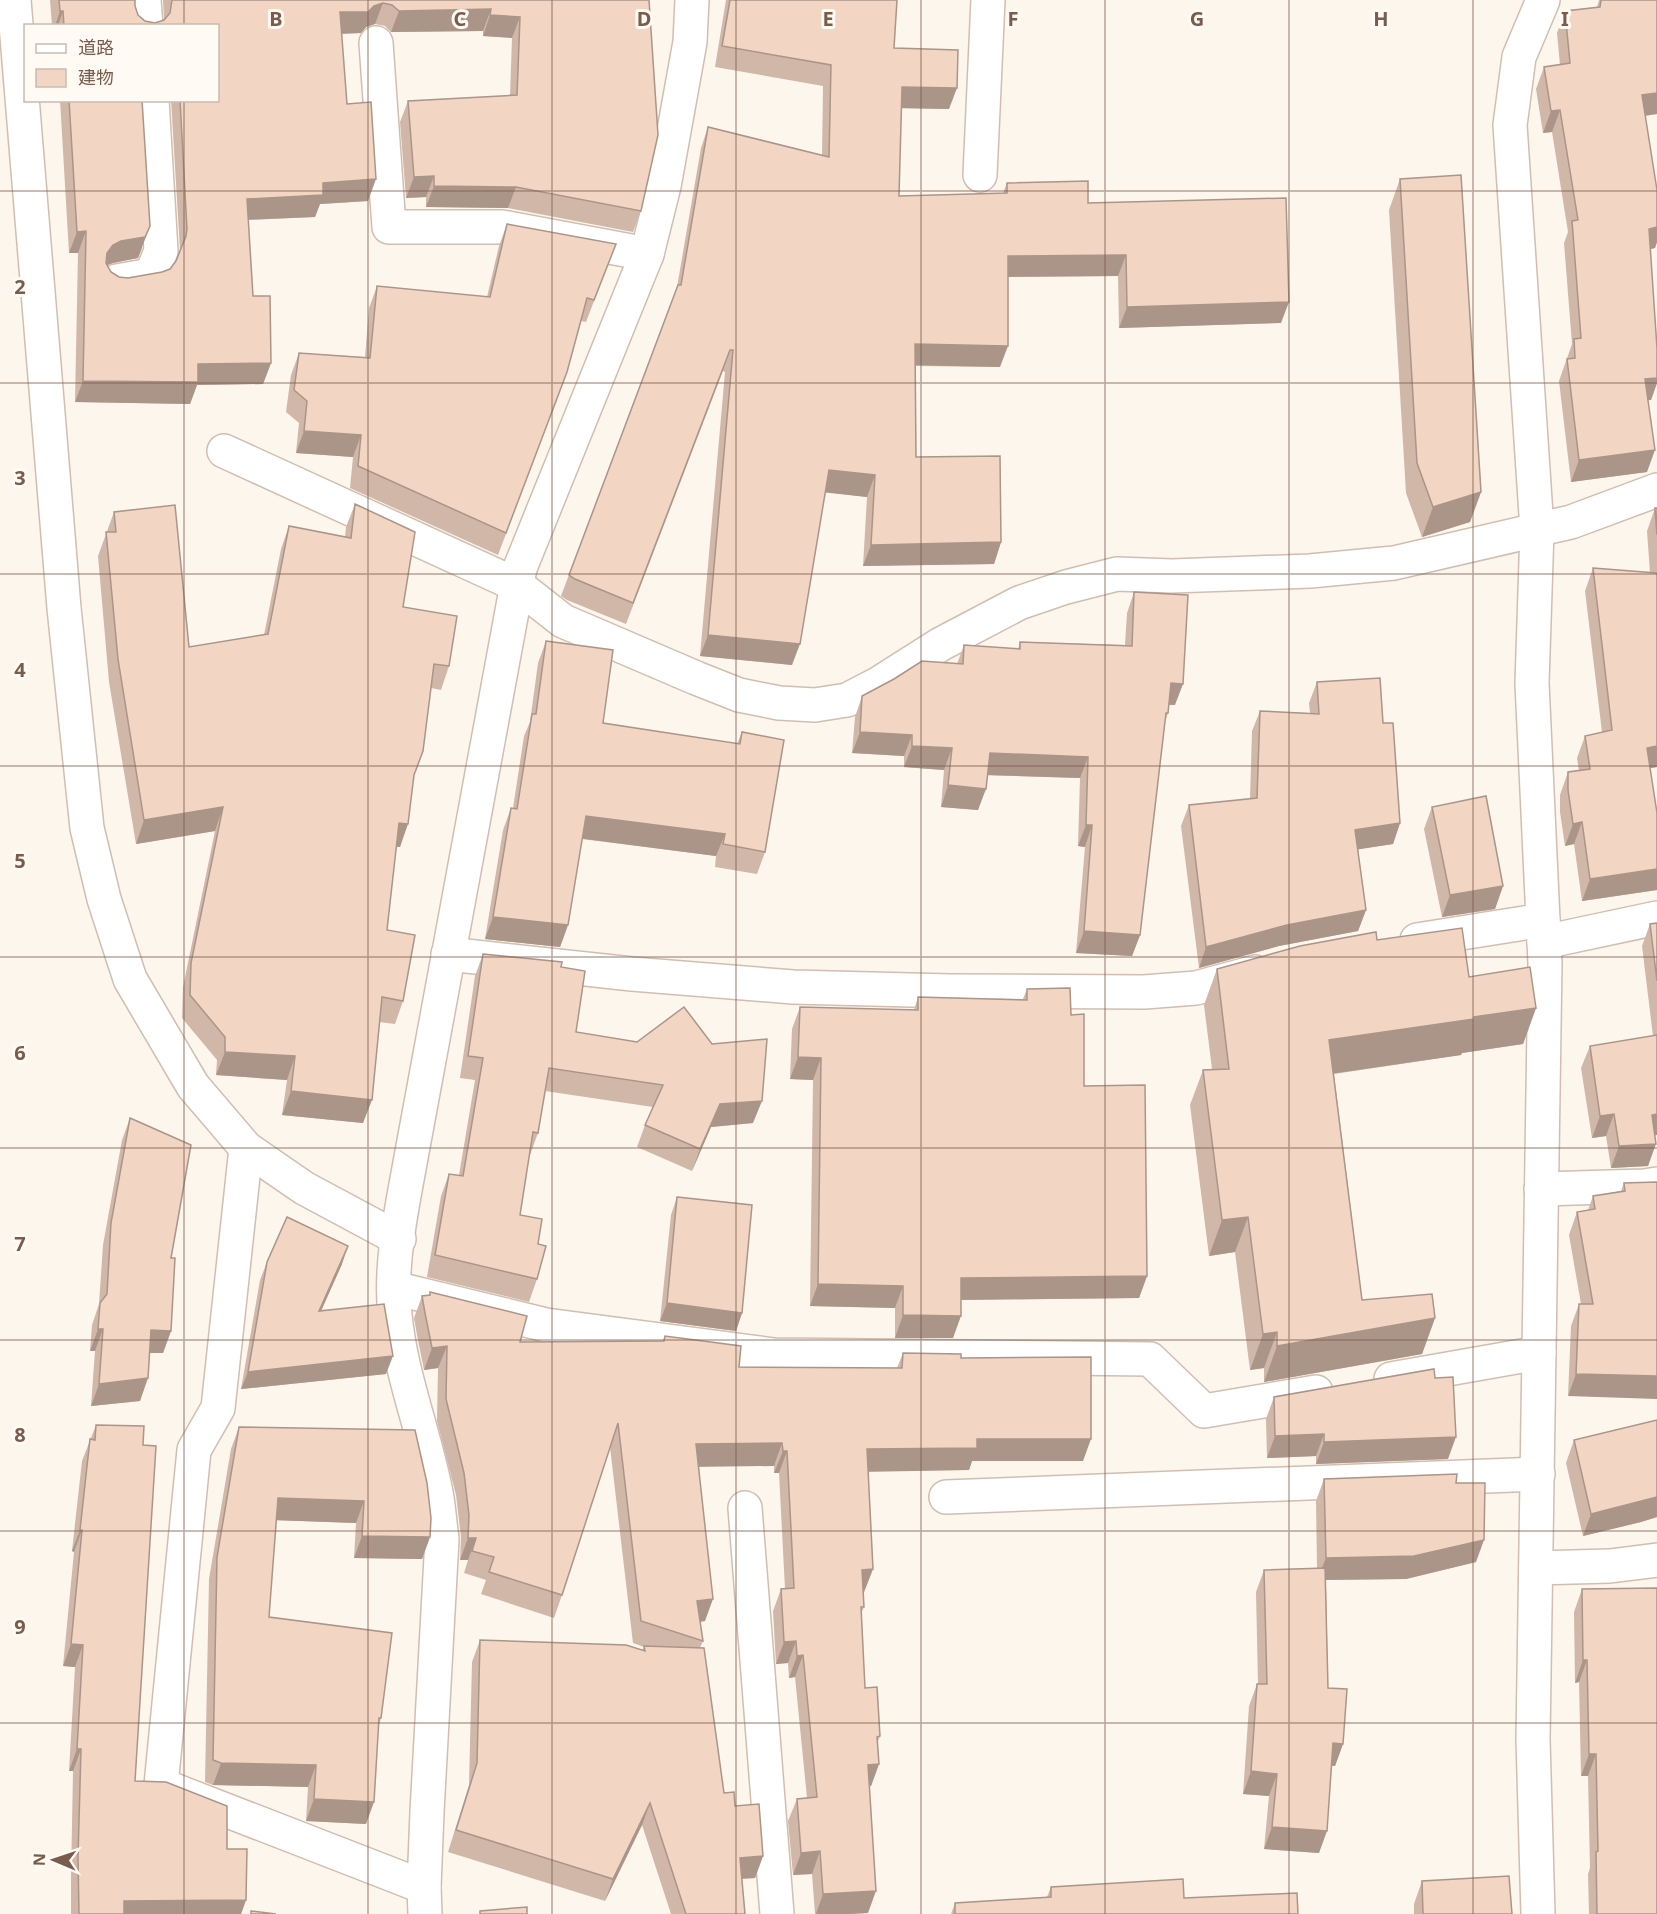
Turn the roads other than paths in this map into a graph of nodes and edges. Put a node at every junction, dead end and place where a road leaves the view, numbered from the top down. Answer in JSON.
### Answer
{"nodes":[{"id":1,"x":14,"y":0,"type":"edge"},
{"id":2,"x":144,"y":0,"type":"edge"},
{"id":3,"x":692,"y":0,"type":"edge"},
{"id":4,"x":988,"y":0,"type":"edge"},
{"id":5,"x":1543,"y":0,"type":"edge"},
{"id":6,"x":146,"y":24,"type":"edge"},
{"id":7,"x":376,"y":43,"type":"dead end"},
{"id":8,"x":152,"y":102,"type":"edge"},
{"id":9,"x":980,"y":175,"type":"dead end"},
{"id":10,"x":647,"y":254,"type":"junction"},
{"id":11,"x":117,"y":281,"type":"edge"},
{"id":12,"x":224,"y":451,"type":"dead end"},
{"id":13,"x":1657,"y":490,"type":"edge"},
{"id":14,"x":1537,"y":530,"type":"junction"},
{"id":15,"x":517,"y":585,"type":"junction"},
{"id":16,"x":1657,"y":918,"type":"edge"},
{"id":17,"x":1543,"y":931,"type":"junction"},
{"id":18,"x":1384,"y":945,"type":"edge"},
{"id":19,"x":448,"y":954,"type":"junction"},
{"id":20,"x":1283,"y":964,"type":"edge"},
{"id":21,"x":246,"y":1148,"type":"junction"},
{"id":22,"x":1657,"y":1184,"type":"edge"},
{"id":23,"x":1541,"y":1189,"type":"junction"},
{"id":24,"x":399,"y":1239,"type":"junction"},
{"id":25,"x":394,"y":1288,"type":"junction"},
{"id":26,"x":1539,"y":1353,"type":"junction"},
{"id":27,"x":1538,"y":1474,"type":"junction"},
{"id":28,"x":946,"y":1497,"type":"dead end"},
{"id":29,"x":745,"y":1508,"type":"dead end"},
{"id":30,"x":1657,"y":1560,"type":"edge"},
{"id":31,"x":1536,"y":1568,"type":"junction"},
{"id":32,"x":424,"y":1900,"type":"edge"},
{"id":33,"x":777,"y":1914,"type":"edge"},
{"id":34,"x":1538,"y":1914,"type":"edge"}],
"edges":[{"from":1,"to":21,"type":"street"},
{"from":2,"to":6,"type":"street"},
{"from":3,"to":10,"type":"street"},
{"from":4,"to":9,"type":"street"},
{"from":5,"to":14,"type":"street"},
{"from":7,"to":10,"type":"street"},
{"from":8,"to":11,"type":"street"},
{"from":10,"to":15,"type":"street"},
{"from":12,"to":15,"type":"street"},
{"from":13,"to":14,"type":"street"},
{"from":14,"to":15,"type":"street"},
{"from":14,"to":17,"type":"street"},
{"from":15,"to":19,"type":"street"},
{"from":16,"to":17,"type":"street"},
{"from":17,"to":18,"type":"street"},
{"from":17,"to":23,"type":"street"},
{"from":19,"to":20,"type":"street"},
{"from":19,"to":24,"type":"street"},
{"from":21,"to":24,"type":"street"},
{"from":21,"to":32,"type":"street"},
{"from":22,"to":23,"type":"street"},
{"from":23,"to":26,"type":"street"},
{"from":24,"to":25,"type":"street"},
{"from":25,"to":26,"type":"street"},
{"from":25,"to":32,"type":"street"},
{"from":26,"to":27,"type":"street"},
{"from":27,"to":28,"type":"street"},
{"from":27,"to":31,"type":"street"},
{"from":29,"to":33,"type":"street"},
{"from":30,"to":31,"type":"street"},
{"from":31,"to":34,"type":"street"}]}
